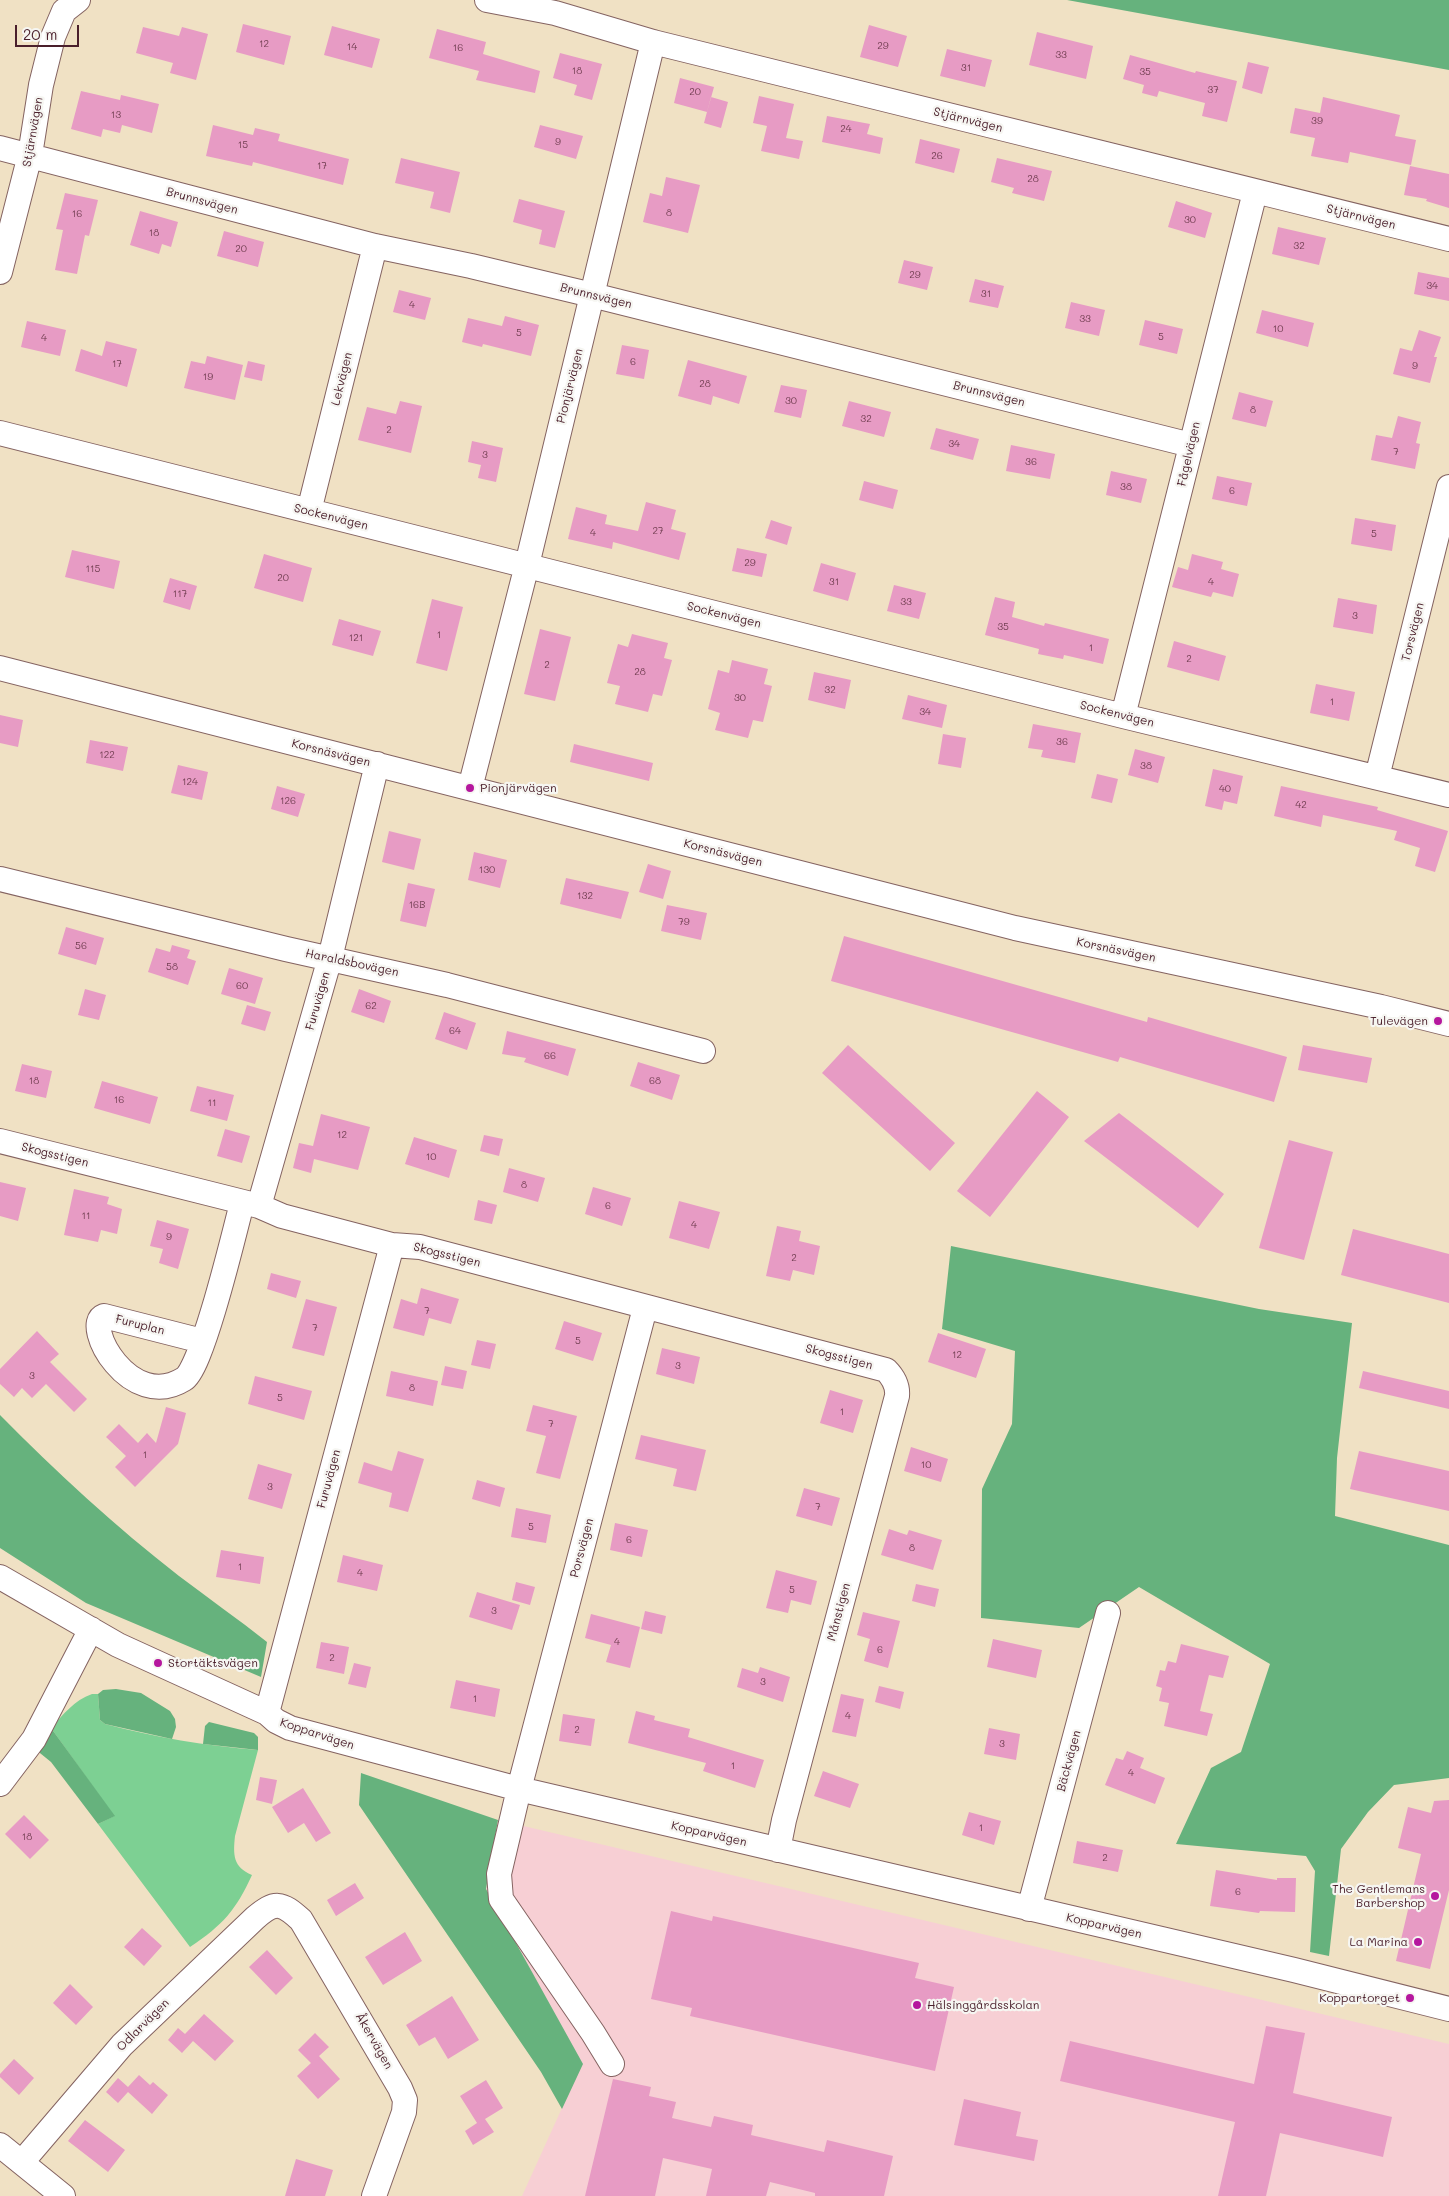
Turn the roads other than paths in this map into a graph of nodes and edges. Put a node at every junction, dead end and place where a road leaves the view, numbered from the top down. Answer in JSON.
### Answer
{"nodes":[{"id":1,"x":78,"y":0,"type":"edge"},
{"id":2,"x":487,"y":0,"type":"edge"},
{"id":3,"x":653,"y":42,"type":"junction"},
{"id":4,"x":0,"y":148,"type":"edge"},
{"id":5,"x":30,"y":155,"type":"junction"},
{"id":6,"x":1255,"y":192,"type":"junction"},
{"id":7,"x":1449,"y":239,"type":"edge"},
{"id":8,"x":375,"y":246,"type":"junction"},
{"id":9,"x":0,"y":272,"type":"edge"},
{"id":10,"x":592,"y":296,"type":"junction"},
{"id":11,"x":0,"y":433,"type":"edge"},
{"id":12,"x":1191,"y":445,"type":"junction"},
{"id":13,"x":1449,"y":487,"type":"edge"},
{"id":14,"x":309,"y":511,"type":"junction"},
{"id":15,"x":527,"y":565,"type":"junction"},
{"id":16,"x":0,"y":668,"type":"edge"},
{"id":17,"x":1123,"y":716,"type":"junction"},
{"id":18,"x":377,"y":764,"type":"junction"},
{"id":19,"x":1377,"y":777,"type":"junction"},
{"id":20,"x":470,"y":788,"type":"junction"},
{"id":21,"x":1449,"y":796,"type":"edge"},
{"id":22,"x":0,"y":879,"type":"edge"},
{"id":23,"x":330,"y":958,"type":"junction"},
{"id":24,"x":1449,"y":1024,"type":"edge"},
{"id":25,"x":702,"y":1051,"type":"dead end"},
{"id":26,"x":0,"y":1141,"type":"edge"},
{"id":27,"x":250,"y":1204,"type":"junction"},
{"id":28,"x":392,"y":1244,"type":"junction"},
{"id":29,"x":645,"y":1308,"type":"junction"},
{"id":30,"x":202,"y":1341,"type":"dead end"},
{"id":31,"x":892,"y":1376,"type":"joint"},
{"id":32,"x":0,"y":1578,"type":"edge"},
{"id":33,"x":1108,"y":1614,"type":"dead end"},
{"id":34,"x":91,"y":1629,"type":"junction"},
{"id":35,"x":268,"y":1713,"type":"junction"},
{"id":36,"x":0,"y":1784,"type":"edge"},
{"id":37,"x":519,"y":1789,"type":"junction"},
{"id":38,"x":778,"y":1850,"type":"junction"},
{"id":39,"x":280,"y":1905,"type":"joint"},
{"id":40,"x":1029,"y":1909,"type":"junction"},
{"id":41,"x":1449,"y":2008,"type":"edge"},
{"id":42,"x":612,"y":2064,"type":"dead end"},
{"id":43,"x":0,"y":2145,"type":"edge"},
{"id":44,"x":22,"y":2162,"type":"junction"},
{"id":45,"x":63,"y":2196,"type":"edge"},
{"id":46,"x":374,"y":2196,"type":"edge"}],
"edges":[{"from":1,"to":5,"type":"street","name":"Stjärnvägen"},
{"from":2,"to":3,"type":"street","name":"Stjärnvägen"},
{"from":3,"to":6,"type":"street","name":"Stjärnvägen"},
{"from":3,"to":10,"type":"street","name":"Pionjärvägen"},
{"from":4,"to":5,"type":"street","name":"Brunnsvägen"},
{"from":5,"to":8,"type":"street","name":"Brunnsvägen"},
{"from":5,"to":9,"type":"street","name":"Stjärnvägen"},
{"from":6,"to":7,"type":"street","name":"Stjärnvägen"},
{"from":6,"to":12,"type":"street","name":"Fågelvägen"},
{"from":8,"to":10,"type":"street","name":"Brunnsvägen"},
{"from":8,"to":14,"type":"street","name":"Lekvägen"},
{"from":10,"to":12,"type":"street","name":"Brunnsvägen"},
{"from":10,"to":15,"type":"street","name":"Pionjärvägen"},
{"from":11,"to":14,"type":"street","name":"Sockenvägen"},
{"from":12,"to":17,"type":"street","name":"Fågelvägen"},
{"from":13,"to":19,"type":"street","name":"Torsvägen"},
{"from":14,"to":15,"type":"street","name":"Sockenvägen"},
{"from":15,"to":17,"type":"street","name":"Sockenvägen"},
{"from":15,"to":20,"type":"street","name":"Pionjärvägen"},
{"from":16,"to":18,"type":"street","name":"Korsnäsvägen"},
{"from":17,"to":19,"type":"street","name":"Sockenvägen"},
{"from":18,"to":20,"type":"street","name":"Korsnäsvägen"},
{"from":18,"to":23,"type":"street","name":"Furuvägen"},
{"from":19,"to":21,"type":"street","name":"Sockenvägen"},
{"from":20,"to":24,"type":"street","name":"Korsnäsvägen"},
{"from":22,"to":23,"type":"street","name":"Haraldsbovägen"},
{"from":23,"to":25,"type":"street","name":"Haraldsbovägen"},
{"from":23,"to":27,"type":"street","name":"Furuvägen"},
{"from":26,"to":27,"type":"street","name":"Skogsstigen"},
{"from":27,"to":28,"type":"street","name":"Skogsstigen"},
{"from":27,"to":30,"type":"street"},
{"from":28,"to":29,"type":"street","name":"Skogsstigen"},
{"from":28,"to":35,"type":"street","name":"Furuvägen"},
{"from":29,"to":31,"type":"street","name":"Skogsstigen"},
{"from":29,"to":37,"type":"street","name":"Porsvägen"},
{"from":31,"to":38,"type":"street","name":"Månstigen"},
{"from":32,"to":34,"type":"street","name":"Kopparvägen"},
{"from":33,"to":40,"type":"street","name":"Bäckvägen"},
{"from":34,"to":35,"type":"street","name":"Kopparvägen"},
{"from":34,"to":36,"type":"street"},
{"from":35,"to":37,"type":"street","name":"Kopparvägen"},
{"from":37,"to":38,"type":"street","name":"Kopparvägen"},
{"from":37,"to":42,"type":"street","name":"Porsvägen"},
{"from":38,"to":40,"type":"street","name":"Kopparvägen"},
{"from":39,"to":44,"type":"street","name":"Odlarvägen"},
{"from":39,"to":46,"type":"street","name":"Åkervägen"},
{"from":40,"to":41,"type":"street","name":"Kopparvägen"},
{"from":43,"to":44,"type":"street"},
{"from":44,"to":45,"type":"street"}]}
